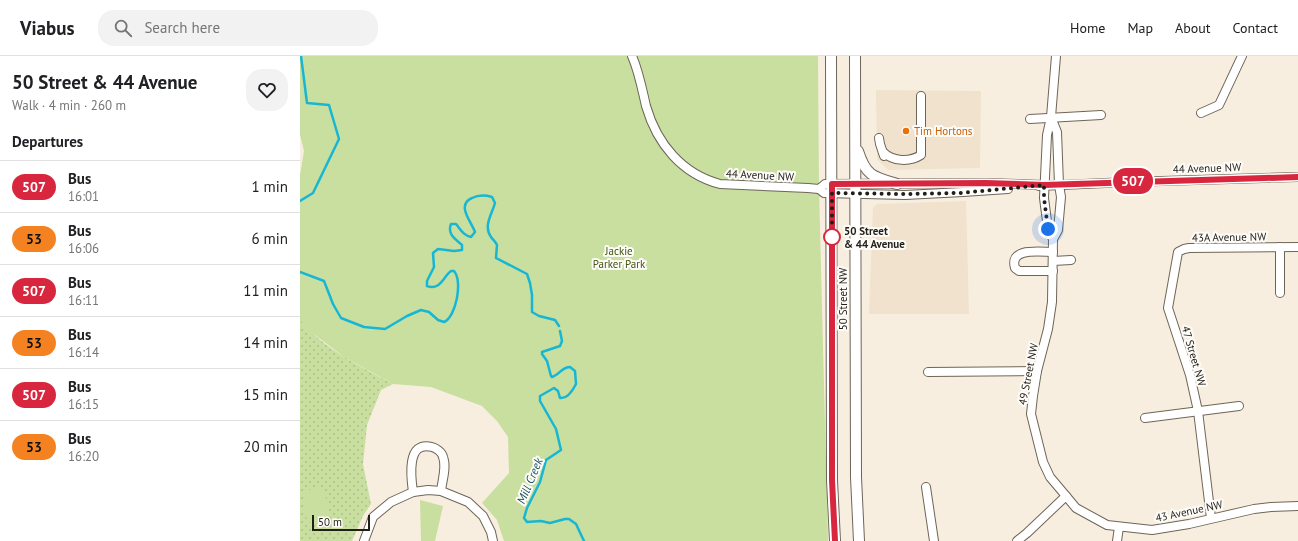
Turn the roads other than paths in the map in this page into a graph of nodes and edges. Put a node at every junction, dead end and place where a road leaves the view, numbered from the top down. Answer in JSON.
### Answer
{"nodes":[{"id":1,"x":632,"y":56,"type":"edge"},
{"id":2,"x":831,"y":56,"type":"edge"},
{"id":3,"x":855,"y":56,"type":"edge"},
{"id":4,"x":1056,"y":56,"type":"edge"},
{"id":5,"x":1242,"y":56,"type":"edge"},
{"id":6,"x":921,"y":96,"type":"dead end"},
{"id":7,"x":1200,"y":113,"type":"dead end"},
{"id":8,"x":1101,"y":115,"type":"dead end"},
{"id":9,"x":1051,"y":117,"type":"junction"},
{"id":10,"x":1030,"y":119,"type":"dead end"},
{"id":11,"x":879,"y":138,"type":"dead end"},
{"id":12,"x":855,"y":142,"type":"junction"},
{"id":13,"x":1298,"y":177,"type":"edge"},
{"id":14,"x":897,"y":184,"type":"junction"},
{"id":15,"x":1044,"y":185,"type":"junction"},
{"id":16,"x":1059,"y":185,"type":"junction"},
{"id":17,"x":832,"y":188,"type":"junction"},
{"id":18,"x":855,"y":189,"type":"junction"},
{"id":19,"x":1053,"y":240,"type":"junction"},
{"id":20,"x":1280,"y":247,"type":"junction"},
{"id":21,"x":1298,"y":247,"type":"edge"},
{"id":22,"x":1053,"y":252,"type":"junction"},
{"id":23,"x":1178,"y":252,"type":"joint"},
{"id":24,"x":1071,"y":260,"type":"dead end"},
{"id":25,"x":1053,"y":261,"type":"junction"},
{"id":26,"x":1053,"y":272,"type":"junction"},
{"id":27,"x":1280,"y":293,"type":"dead end"},
{"id":28,"x":1159,"y":308,"type":"dead end"},
{"id":29,"x":1168,"y":308,"type":"junction"},
{"id":30,"x":1037,"y":371,"type":"junction"},
{"id":31,"x":928,"y":372,"type":"dead end"},
{"id":32,"x":1239,"y":406,"type":"dead end"},
{"id":33,"x":1198,"y":411,"type":"junction"},
{"id":34,"x":1145,"y":418,"type":"dead end"},
{"id":35,"x":926,"y":487,"type":"dead end"},
{"id":36,"x":441,"y":491,"type":"junction"},
{"id":37,"x":412,"y":492,"type":"junction"},
{"id":38,"x":1066,"y":496,"type":"junction"},
{"id":39,"x":1298,"y":506,"type":"edge"},
{"id":40,"x":1211,"y":518,"type":"junction"},
{"id":41,"x":1119,"y":527,"type":"junction"},
{"id":42,"x":364,"y":541,"type":"edge"},
{"id":43,"x":493,"y":541,"type":"edge"},
{"id":44,"x":835,"y":541,"type":"edge"},
{"id":45,"x":859,"y":541,"type":"edge"},
{"id":46,"x":934,"y":541,"type":"edge"},
{"id":47,"x":1017,"y":541,"type":"edge"},
{"id":48,"x":1117,"y":541,"type":"edge"}],
"edges":[{"from":1,"to":17,"type":"street","name":"44 Avenue NW"},
{"from":2,"to":17,"type":"main road","name":"50 Street NW"},
{"from":3,"to":12,"type":"main road","name":"50 Street NW"},
{"from":4,"to":9,"type":"street","name":"49 Street NW"},
{"from":5,"to":7,"type":"street"},
{"from":6,"to":11,"type":"street"},
{"from":8,"to":9,"type":"street"},
{"from":9,"to":10,"type":"street"},
{"from":9,"to":15,"type":"street","name":"49 Street NW"},
{"from":9,"to":16,"type":"street","name":"49 Street NW"},
{"from":12,"to":14,"type":"main road"},
{"from":12,"to":18,"type":"main road","name":"50 Street NW"},
{"from":13,"to":16,"type":"street","name":"44 Avenue NW"},
{"from":14,"to":15,"type":"street","name":"44 Avenue NW"},
{"from":14,"to":18,"type":"street","name":"44 Avenue NW"},
{"from":15,"to":16,"type":"street","name":"44 Avenue NW"},
{"from":15,"to":18,"type":"street","name":"44 Avenue NW"},
{"from":15,"to":19,"type":"street","name":"49 Street NW"},
{"from":16,"to":19,"type":"street","name":"49 Street NW"},
{"from":17,"to":18,"type":"street","name":"44 Avenue NW"},
{"from":17,"to":44,"type":"main road","name":"50 Street NW"},
{"from":18,"to":45,"type":"main road","name":"50 Street NW"},
{"from":19,"to":22,"type":"street","name":"49 Street NW"},
{"from":20,"to":21,"type":"street","name":"43A Avenue NW"},
{"from":20,"to":23,"type":"street","name":"43A Avenue NW"},
{"from":20,"to":27,"type":"street","name":"43A Avenue NW"},
{"from":22,"to":25,"type":"street","name":"49 Street NW"},
{"from":22,"to":26,"type":"street"},
{"from":23,"to":29,"type":"street","name":"47 Street NW"},
{"from":24,"to":25,"type":"street"},
{"from":25,"to":26,"type":"street","name":"49 Street NW"},
{"from":26,"to":30,"type":"street","name":"49 Street NW"},
{"from":28,"to":29,"type":"street"},
{"from":29,"to":33,"type":"street","name":"47 Street NW"},
{"from":30,"to":31,"type":"street"},
{"from":30,"to":38,"type":"street","name":"49 Street NW"},
{"from":32,"to":33,"type":"street"},
{"from":33,"to":34,"type":"street"},
{"from":33,"to":40,"type":"street","name":"47 Street NW"},
{"from":35,"to":46,"type":"street"},
{"from":36,"to":37,"type":"street"},
{"from":36,"to":37,"type":"street"},
{"from":36,"to":43,"type":"street"},
{"from":37,"to":42,"type":"street"},
{"from":38,"to":41,"type":"street","name":"43 Avenue NW"},
{"from":38,"to":47,"type":"street"},
{"from":39,"to":40,"type":"street","name":"43 Avenue NW"},
{"from":40,"to":41,"type":"street","name":"43 Avenue NW"},
{"from":41,"to":48,"type":"street"}]}
